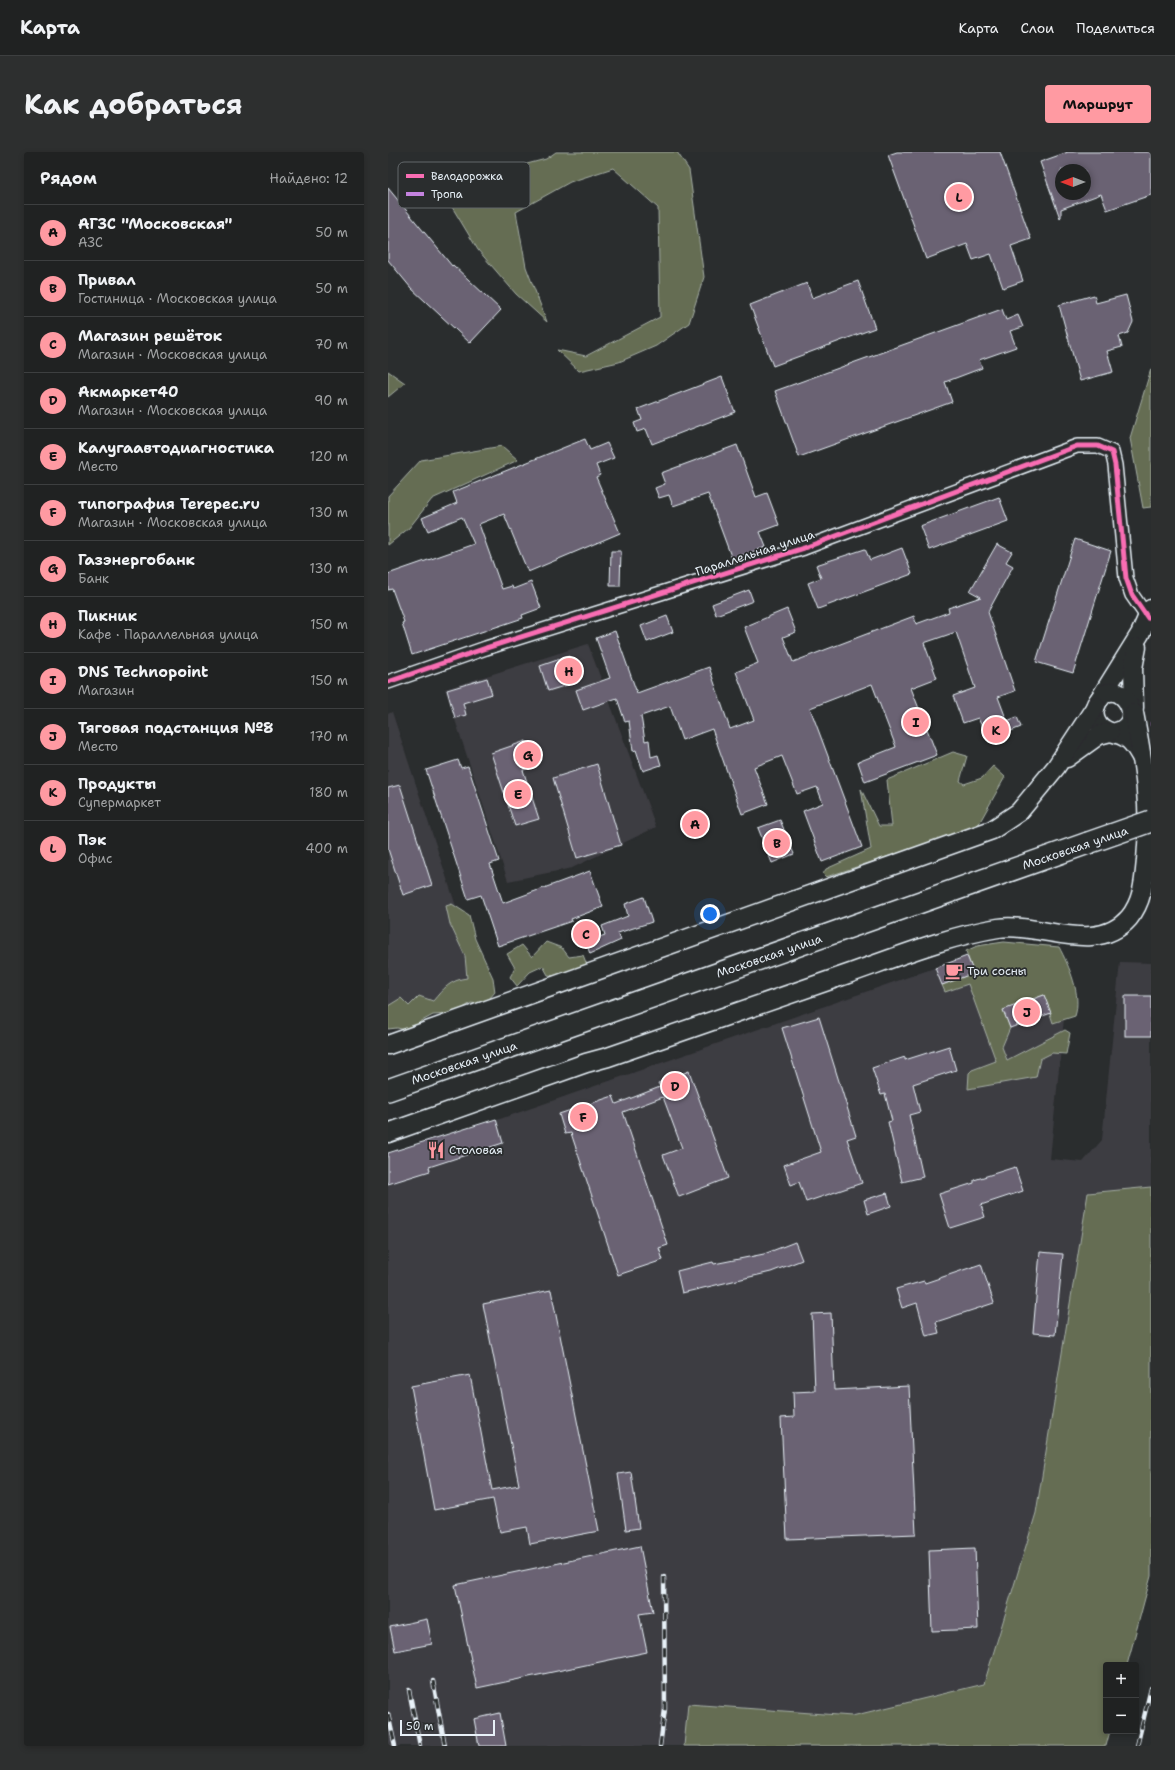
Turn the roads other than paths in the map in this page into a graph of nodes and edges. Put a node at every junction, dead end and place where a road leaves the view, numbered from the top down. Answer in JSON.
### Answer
{"nodes":[{"id":1,"x":1146,"y":620,"type":"edge"},
{"id":2,"x":388,"y":682,"type":"edge"},
{"id":3,"x":1097,"y":703,"type":"junction"},
{"id":4,"x":1134,"y":711,"type":"junction"},
{"id":5,"x":1113,"y":732,"type":"junction"},
{"id":6,"x":1144,"y":761,"type":"junction"},
{"id":7,"x":1056,"y":767,"type":"junction"},
{"id":8,"x":1151,"y":821,"type":"edge"},
{"id":9,"x":388,"y":1045,"type":"edge"},
{"id":10,"x":388,"y":1090,"type":"edge"},
{"id":11,"x":388,"y":1133,"type":"edge"}],
"edges":[{"from":1,"to":2,"type":"street","name":"Параллельная улица"},
{"from":1,"to":3,"type":"main road"},
{"from":1,"to":4,"type":"main road"},
{"from":3,"to":4,"type":"main road"},
{"from":3,"to":5,"type":"main road"},
{"from":3,"to":7,"type":"main road"},
{"from":4,"to":5,"type":"main road"},
{"from":4,"to":6,"type":"main road"},
{"from":5,"to":6,"type":"main road"},
{"from":5,"to":7,"type":"main road"},
{"from":6,"to":11,"type":"main road"},
{"from":7,"to":9,"type":"main road"},
{"from":8,"to":10,"type":"main road","name":"Московская улица","bridge":true}]}
